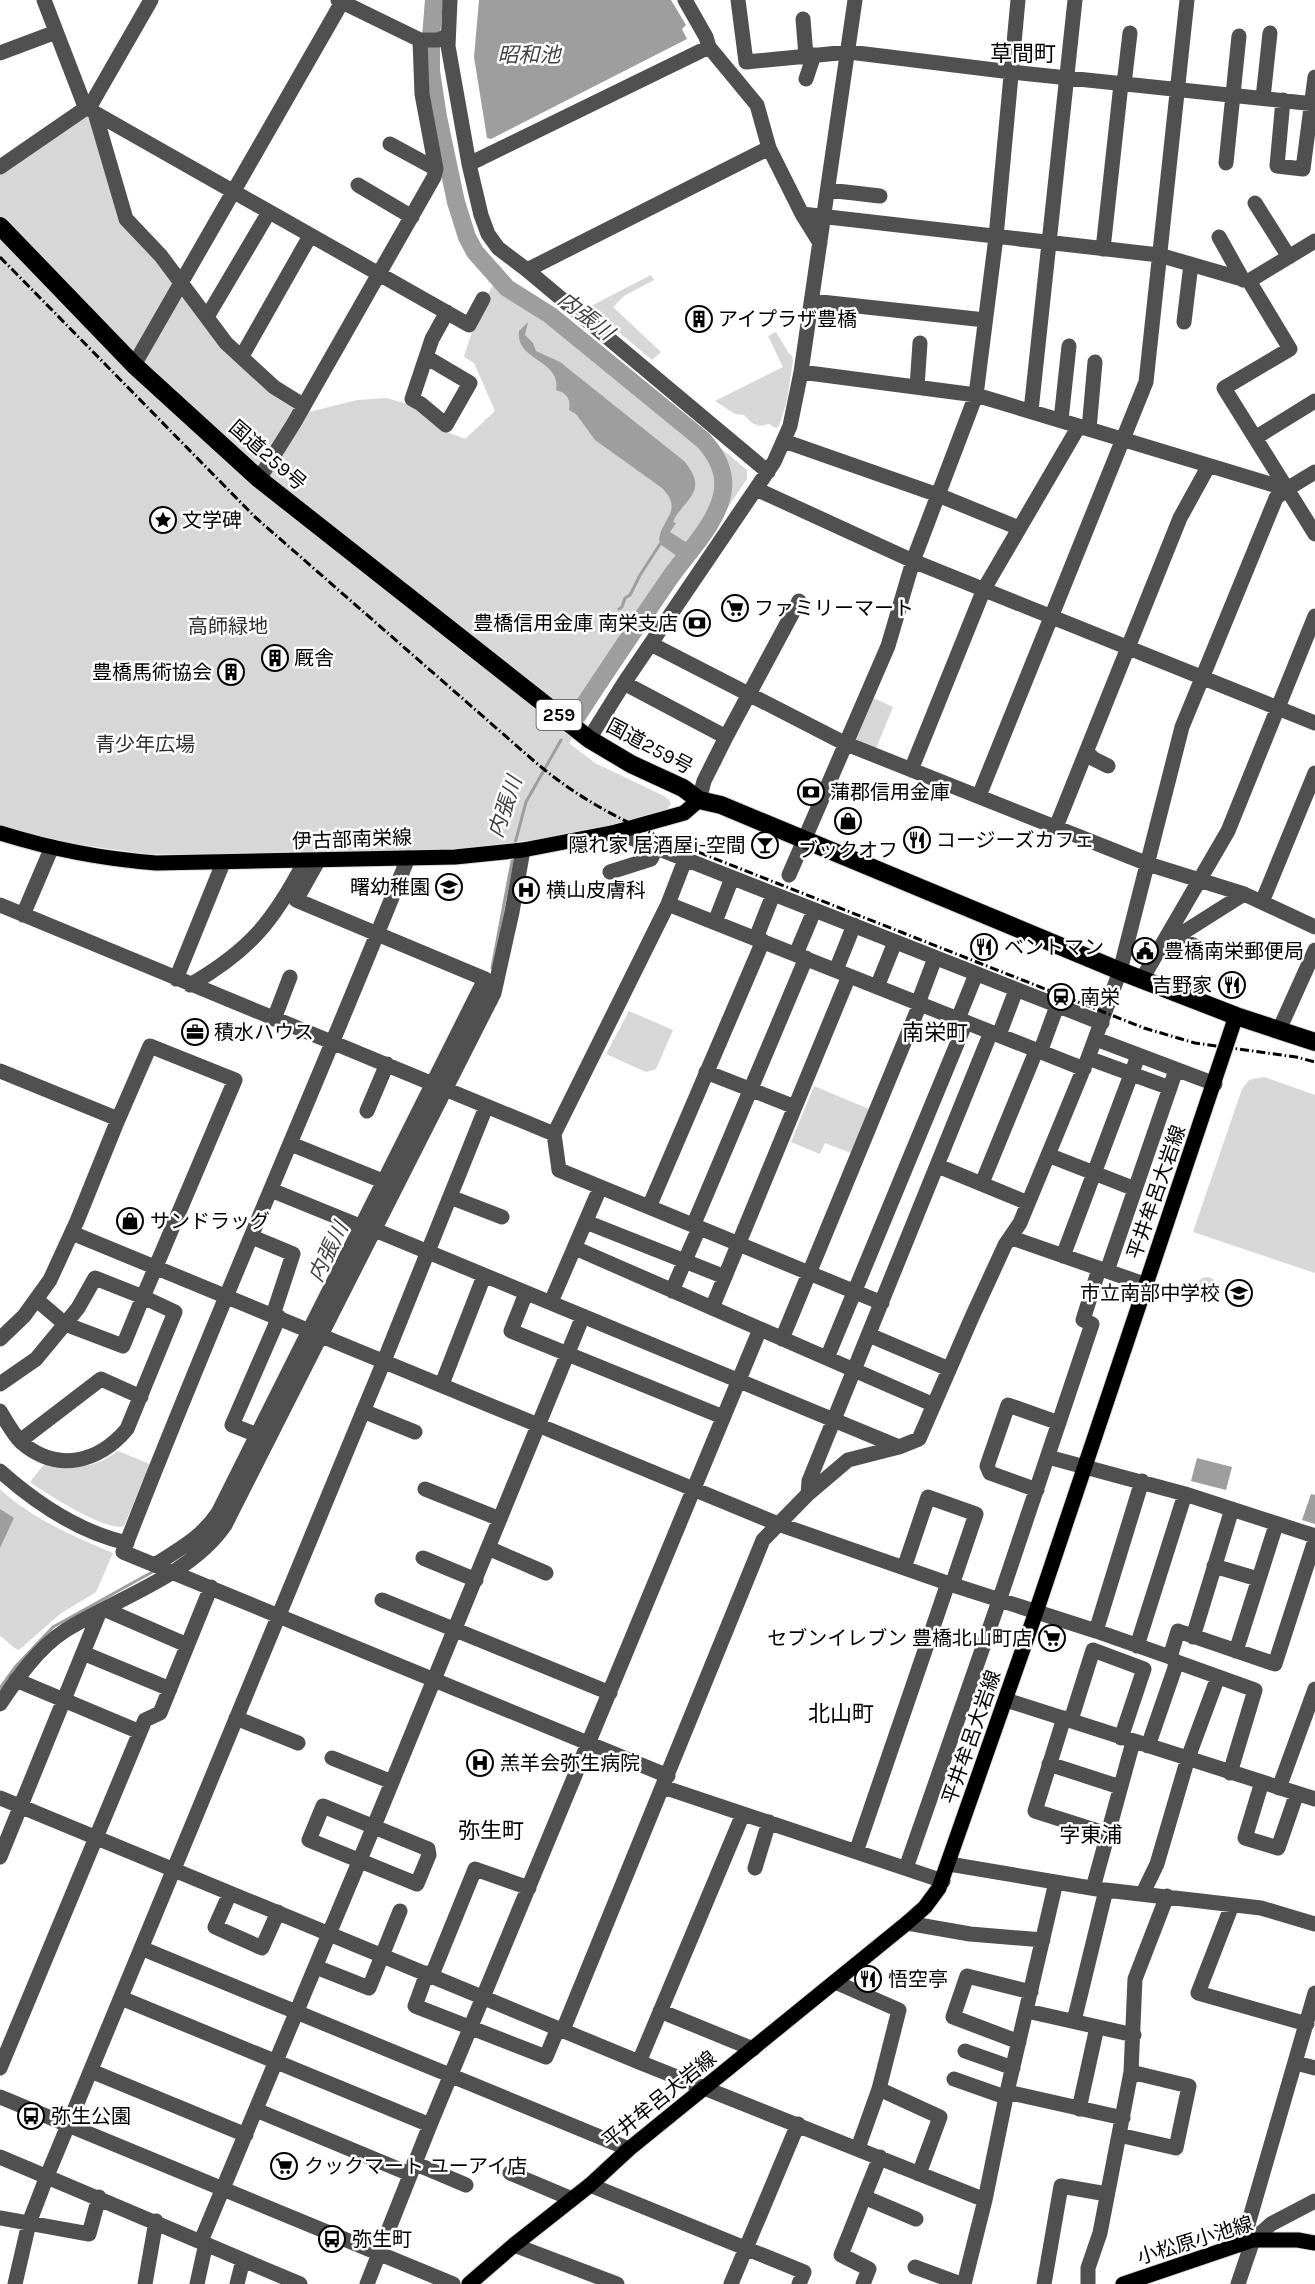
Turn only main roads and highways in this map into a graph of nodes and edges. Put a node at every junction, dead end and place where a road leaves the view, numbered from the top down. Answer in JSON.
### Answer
{"nodes":[{"id":1,"x":0,"y":226,"type":"edge"},
{"id":2,"x":699,"y":800,"type":"junction"},
{"id":3,"x":0,"y":833,"type":"edge"},
{"id":4,"x":1236,"y":1016,"type":"junction"},
{"id":5,"x":1315,"y":1042,"type":"edge"},
{"id":6,"x":1315,"y":2243,"type":"edge"},
{"id":7,"x":469,"y":2284,"type":"edge"},
{"id":8,"x":1123,"y":2284,"type":"edge"}],
"edges":[{"from":1,"to":2,"type":"highway","name":"国道259号","number":"259"},
{"from":2,"to":3,"type":"main road","name":"伊古部南栄線"},
{"from":2,"to":4,"type":"highway","name":"国道259号","number":"259"},
{"from":4,"to":5,"type":"highway","name":"国道259号","number":"259"},
{"from":4,"to":7,"type":"main road","name":"平井牟呂大岩線"},
{"from":6,"to":8,"type":"main road","name":"小松原小池線"}]}
